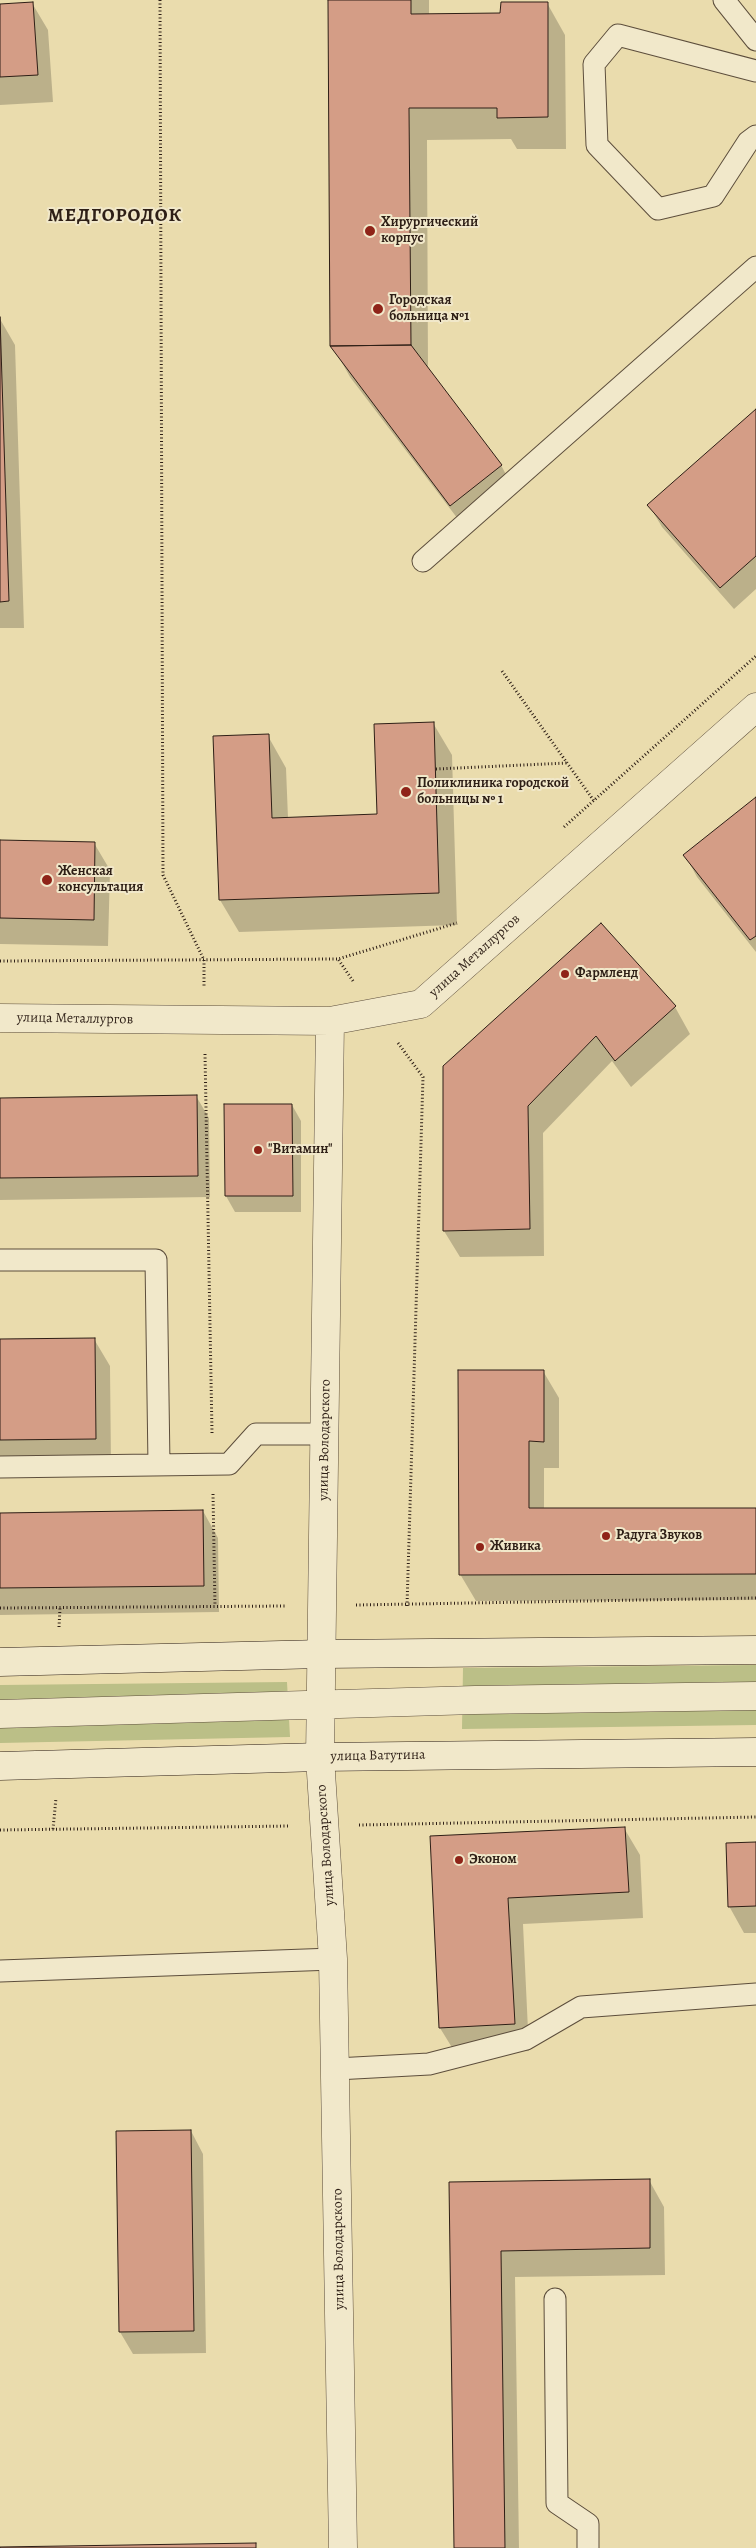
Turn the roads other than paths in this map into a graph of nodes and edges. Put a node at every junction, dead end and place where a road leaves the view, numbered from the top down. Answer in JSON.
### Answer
{"nodes":[{"id":1,"x":724,"y":0,"type":"edge"},
{"id":2,"x":756,"y":40,"type":"edge"},
{"id":3,"x":756,"y":71,"type":"edge"},
{"id":4,"x":756,"y":136,"type":"edge"},
{"id":5,"x":756,"y":267,"type":"edge"},
{"id":6,"x":423,"y":561,"type":"dead end"},
{"id":7,"x":756,"y":707,"type":"edge"},
{"id":8,"x":0,"y":1018,"type":"edge"},
{"id":9,"x":330,"y":1021,"type":"junction"},
{"id":10,"x":0,"y":1260,"type":"edge"},
{"id":11,"x":325,"y":1434,"type":"junction"},
{"id":12,"x":159,"y":1465,"type":"junction"},
{"id":13,"x":0,"y":1467,"type":"edge"},
{"id":14,"x":756,"y":1650,"type":"edge"},
{"id":15,"x":322,"y":1654,"type":"junction"},
{"id":16,"x":0,"y":1662,"type":"edge"},
{"id":17,"x":756,"y":1696,"type":"edge"},
{"id":18,"x":321,"y":1705,"type":"junction"},
{"id":19,"x":0,"y":1714,"type":"edge"},
{"id":20,"x":756,"y":1752,"type":"edge"},
{"id":21,"x":320,"y":1757,"type":"junction"},
{"id":22,"x":0,"y":1766,"type":"edge"},
{"id":23,"x":334,"y":1960,"type":"junction"},
{"id":24,"x":0,"y":1971,"type":"edge"},
{"id":25,"x":756,"y":1994,"type":"edge"},
{"id":26,"x":336,"y":2069,"type":"junction"},
{"id":27,"x":555,"y":2299,"type":"dead end"},
{"id":28,"x":344,"y":2548,"type":"edge"},
{"id":29,"x":588,"y":2548,"type":"edge"}],
"edges":[{"from":1,"to":2,"type":"lane"},
{"from":3,"to":4,"type":"lane"},
{"from":5,"to":6,"type":"lane"},
{"from":7,"to":9,"type":"street","name":"улица Металлургов"},
{"from":8,"to":9,"type":"street","name":"улица Металлургов"},
{"from":9,"to":11,"type":"street","name":"улица Володарского"},
{"from":10,"to":12,"type":"lane"},
{"from":11,"to":12,"type":"lane"},
{"from":11,"to":15,"type":"street","name":"улица Володарского"},
{"from":12,"to":13,"type":"lane"},
{"from":14,"to":15,"type":"street"},
{"from":15,"to":16,"type":"street"},
{"from":15,"to":18,"type":"street","name":"улица Володарского"},
{"from":17,"to":18,"type":"street"},
{"from":18,"to":19,"type":"street"},
{"from":18,"to":21,"type":"street","name":"улица Володарского"},
{"from":20,"to":21,"type":"street","name":"улица Ватутина"},
{"from":21,"to":22,"type":"street","name":"улица Ватутина"},
{"from":21,"to":23,"type":"street","name":"улица Володарского"},
{"from":23,"to":24,"type":"lane"},
{"from":23,"to":26,"type":"street","name":"улица Володарского"},
{"from":25,"to":26,"type":"lane"},
{"from":26,"to":28,"type":"street","name":"улица Володарского"},
{"from":27,"to":29,"type":"lane"}]}
